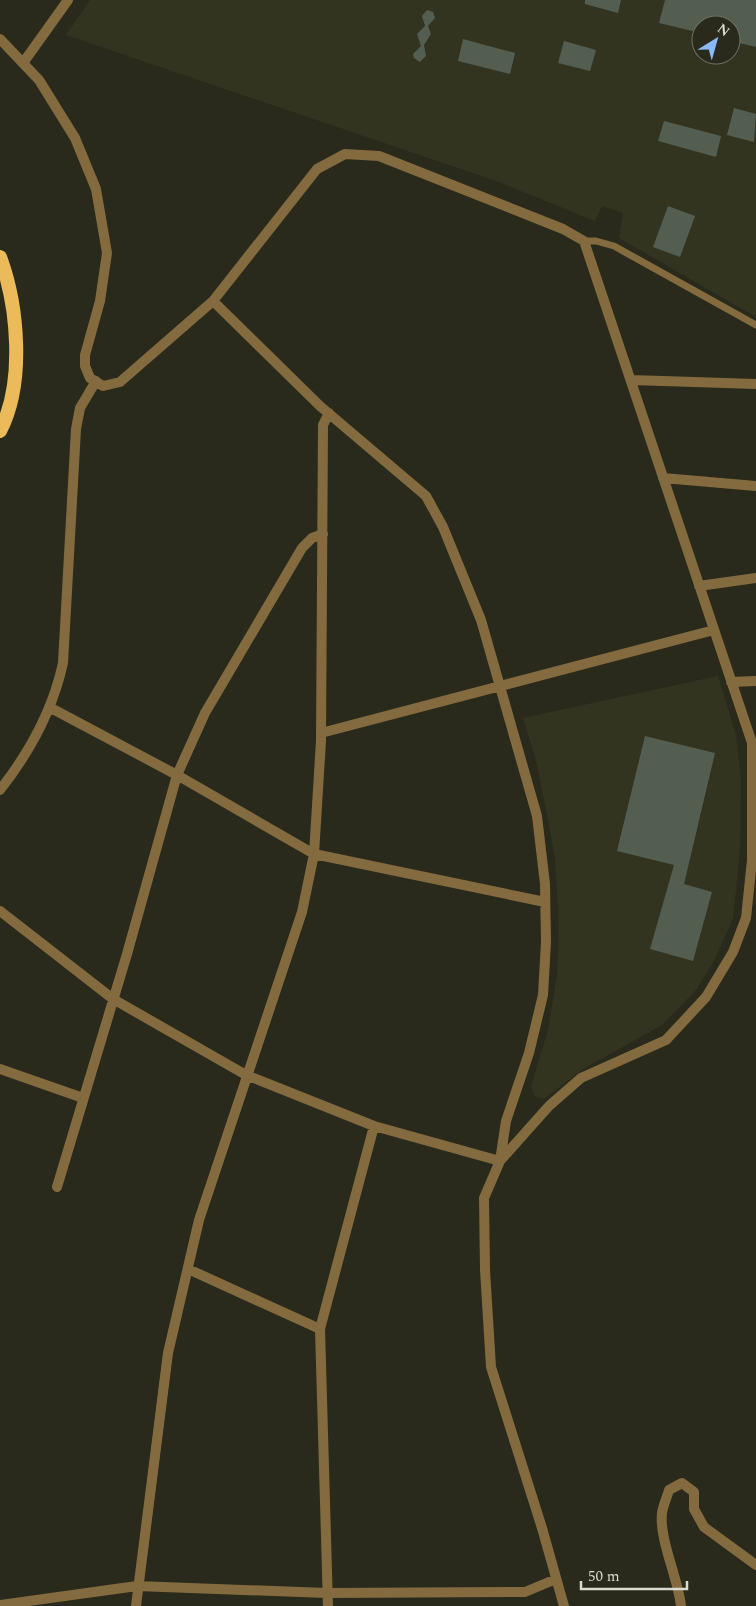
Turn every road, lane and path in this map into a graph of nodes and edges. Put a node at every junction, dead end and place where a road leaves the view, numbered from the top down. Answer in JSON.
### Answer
{"nodes":[{"id":1,"x":68,"y":0,"type":"edge"},
{"id":2,"x":0,"y":39,"type":"edge"},
{"id":3,"x":23,"y":63,"type":"junction"},
{"id":4,"x":584,"y":241,"type":"junction"},
{"id":5,"x":0,"y":258,"type":"edge"},
{"id":6,"x":213,"y":301,"type":"junction"},
{"id":7,"x":756,"y":325,"type":"edge"},
{"id":8,"x":631,"y":380,"type":"junction"},
{"id":9,"x":96,"y":381,"type":"junction"},
{"id":10,"x":756,"y":384,"type":"edge"},
{"id":11,"x":329,"y":414,"type":"junction"},
{"id":12,"x":0,"y":431,"type":"edge"},
{"id":13,"x":663,"y":478,"type":"junction"},
{"id":14,"x":756,"y":486,"type":"edge"},
{"id":15,"x":323,"y":534,"type":"junction"},
{"id":16,"x":756,"y":578,"type":"edge"},
{"id":17,"x":699,"y":586,"type":"junction"},
{"id":18,"x":714,"y":630,"type":"junction"},
{"id":19,"x":731,"y":682,"type":"junction"},
{"id":20,"x":756,"y":682,"type":"edge"},
{"id":21,"x":501,"y":686,"type":"junction"},
{"id":22,"x":49,"y":707,"type":"junction"},
{"id":23,"x":321,"y":733,"type":"junction"},
{"id":24,"x":177,"y":775,"type":"junction"},
{"id":25,"x":0,"y":790,"type":"edge"},
{"id":26,"x":754,"y":831,"type":"edge"},
{"id":27,"x":314,"y":854,"type":"junction"},
{"id":28,"x":545,"y":902,"type":"junction"},
{"id":29,"x":0,"y":911,"type":"edge"},
{"id":30,"x":113,"y":999,"type":"junction"},
{"id":31,"x":0,"y":1069,"type":"edge"},
{"id":32,"x":246,"y":1075,"type":"junction"},
{"id":33,"x":83,"y":1098,"type":"junction"},
{"id":34,"x":374,"y":1126,"type":"junction"},
{"id":35,"x":500,"y":1162,"type":"junction"},
{"id":36,"x":57,"y":1186,"type":"dead end"},
{"id":37,"x":188,"y":1268,"type":"junction"},
{"id":38,"x":320,"y":1329,"type":"junction"},
{"id":39,"x":756,"y":1565,"type":"edge"},
{"id":40,"x":556,"y":1579,"type":"junction"},
{"id":41,"x":137,"y":1586,"type":"junction"},
{"id":42,"x":328,"y":1593,"type":"junction"},
{"id":43,"x":0,"y":1605,"type":"edge"},
{"id":44,"x":136,"y":1606,"type":"edge"},
{"id":45,"x":328,"y":1606,"type":"edge"},
{"id":46,"x":564,"y":1606,"type":"edge"},
{"id":47,"x":681,"y":1606,"type":"edge"}],
"edges":[{"from":1,"to":3,"type":"street"},
{"from":2,"to":3,"type":"street"},
{"from":3,"to":9,"type":"street"},
{"from":4,"to":6,"type":"street"},
{"from":4,"to":7,"type":"lane"},
{"from":4,"to":8,"type":"street"},
{"from":5,"to":12,"type":"highway"},
{"from":6,"to":9,"type":"street"},
{"from":6,"to":11,"type":"street"},
{"from":8,"to":10,"type":"street"},
{"from":8,"to":13,"type":"street"},
{"from":9,"to":22,"type":"street"},
{"from":11,"to":15,"type":"street"},
{"from":11,"to":21,"type":"street"},
{"from":13,"to":14,"type":"street"},
{"from":13,"to":17,"type":"street"},
{"from":15,"to":23,"type":"street"},
{"from":15,"to":24,"type":"street"},
{"from":16,"to":17,"type":"street"},
{"from":17,"to":18,"type":"street"},
{"from":18,"to":19,"type":"street"},
{"from":18,"to":21,"type":"street"},
{"from":19,"to":20,"type":"street"},
{"from":19,"to":26,"type":"street"},
{"from":21,"to":23,"type":"street"},
{"from":21,"to":28,"type":"street"},
{"from":22,"to":24,"type":"street"},
{"from":22,"to":25,"type":"street"},
{"from":23,"to":27,"type":"street"},
{"from":24,"to":27,"type":"street"},
{"from":24,"to":30,"type":"street"},
{"from":26,"to":35,"type":"street"},
{"from":27,"to":28,"type":"street"},
{"from":27,"to":32,"type":"street"},
{"from":28,"to":35,"type":"street"},
{"from":29,"to":30,"type":"street"},
{"from":30,"to":32,"type":"street"},
{"from":30,"to":33,"type":"street"},
{"from":31,"to":33,"type":"street"},
{"from":32,"to":34,"type":"street"},
{"from":32,"to":37,"type":"street"},
{"from":33,"to":36,"type":"street"},
{"from":34,"to":35,"type":"street"},
{"from":34,"to":38,"type":"street"},
{"from":35,"to":40,"type":"street"},
{"from":37,"to":38,"type":"street"},
{"from":37,"to":41,"type":"street"},
{"from":38,"to":42,"type":"street"},
{"from":39,"to":47,"type":"street"},
{"from":40,"to":42,"type":"street"},
{"from":40,"to":46,"type":"street"},
{"from":41,"to":42,"type":"street"},
{"from":41,"to":43,"type":"street"},
{"from":41,"to":44,"type":"street"},
{"from":42,"to":45,"type":"street"}]}
